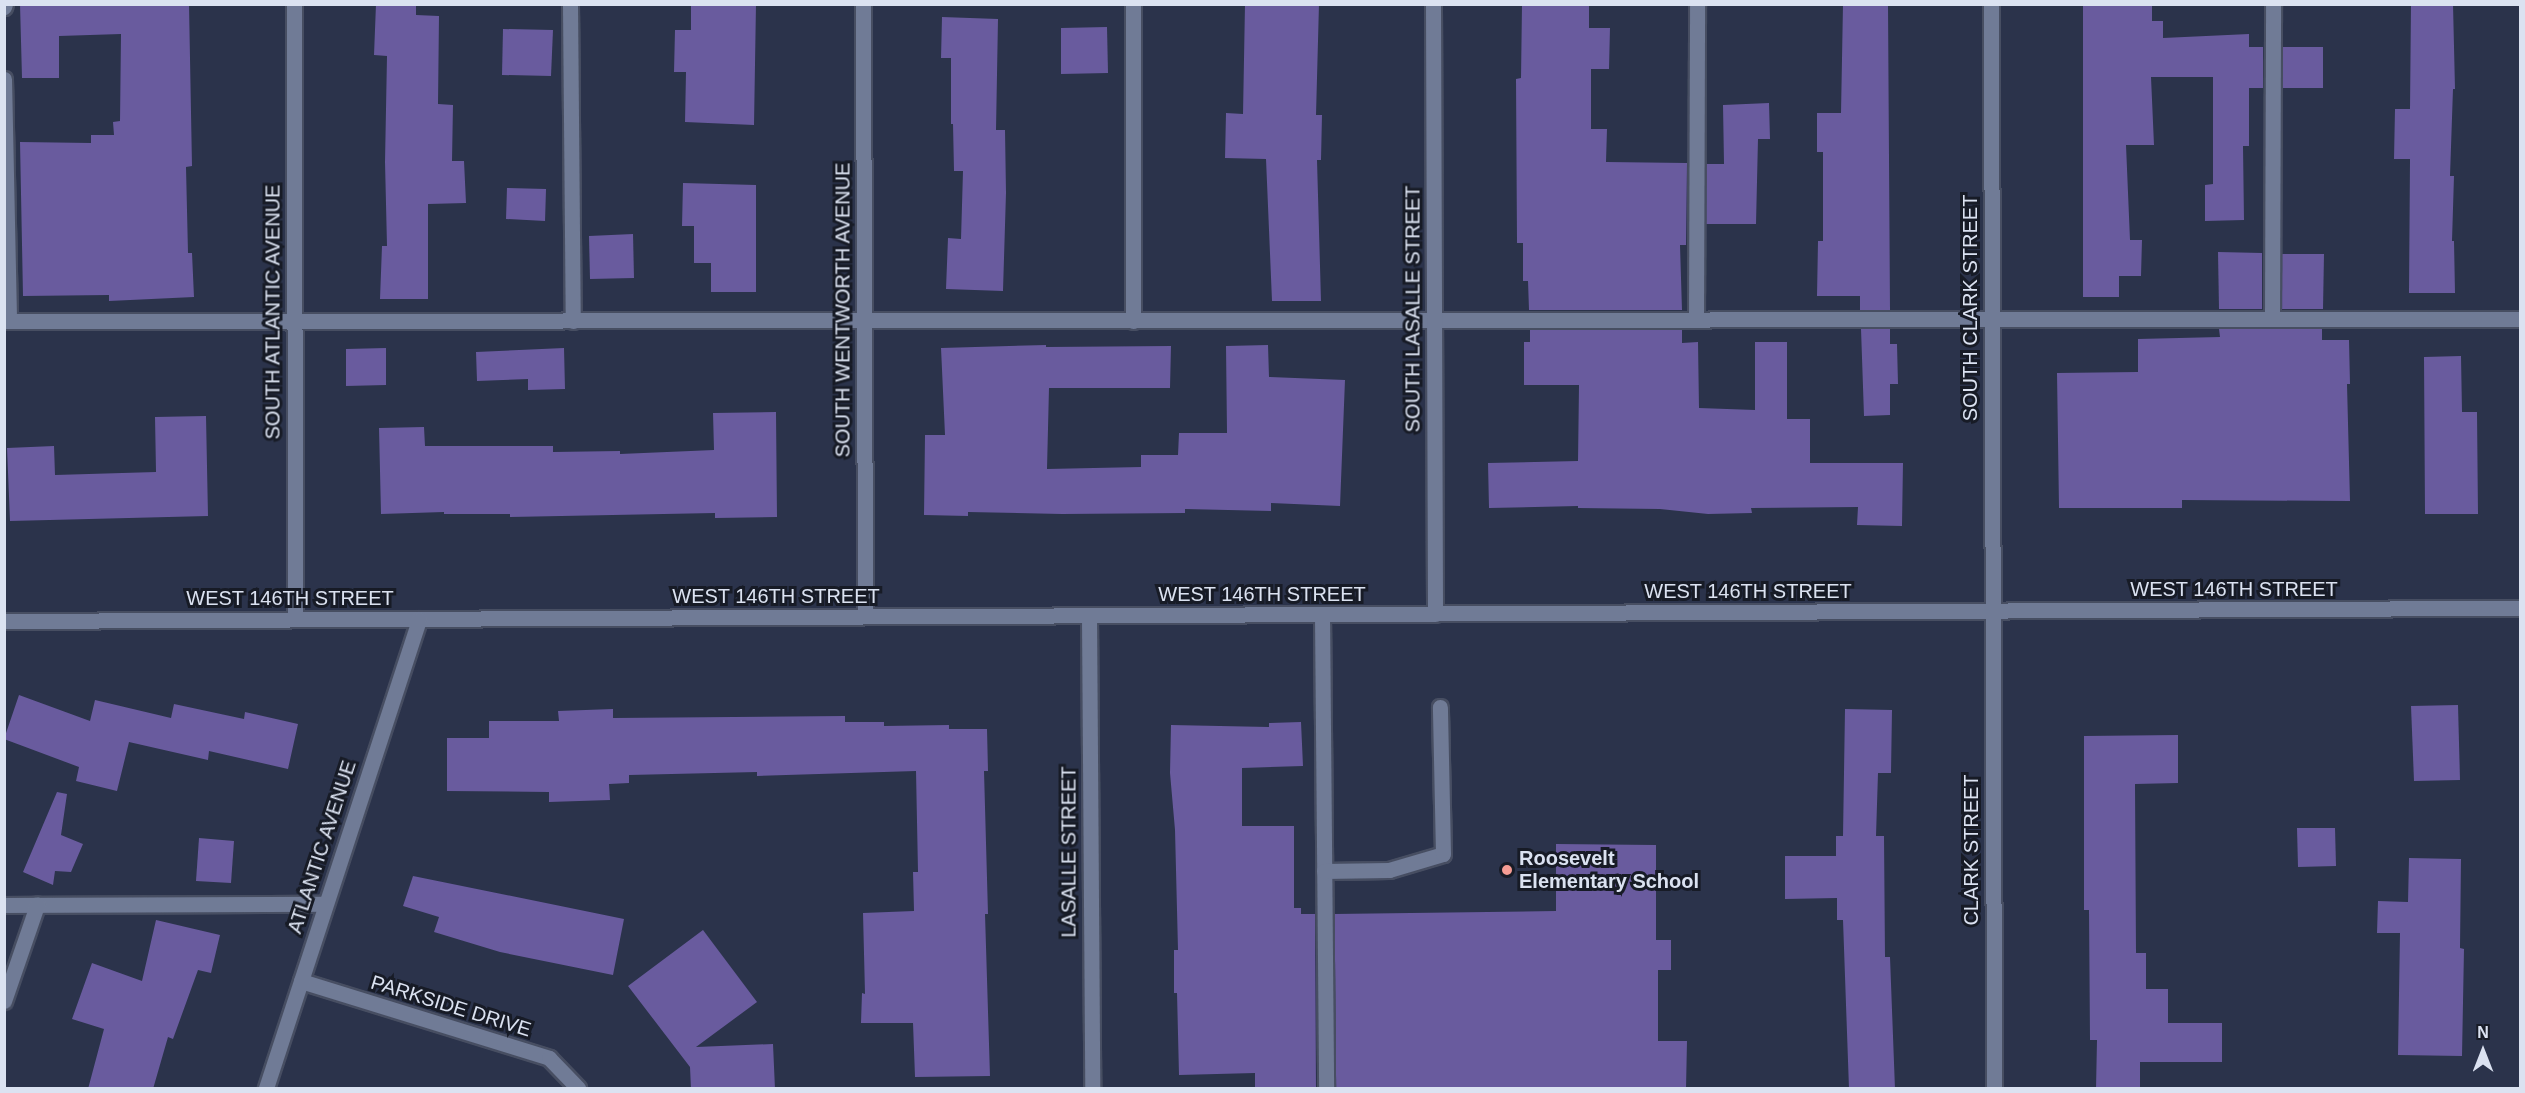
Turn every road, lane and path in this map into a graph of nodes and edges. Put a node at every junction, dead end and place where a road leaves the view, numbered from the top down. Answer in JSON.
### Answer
{"nodes":[{"id":1,"x":294,"y":4,"type":"edge"},
{"id":2,"x":570,"y":4,"type":"edge"},
{"id":3,"x":863,"y":4,"type":"edge"},
{"id":4,"x":1133,"y":4,"type":"edge"},
{"id":5,"x":1433,"y":4,"type":"edge"},
{"id":6,"x":1697,"y":4,"type":"edge"},
{"id":7,"x":1990,"y":4,"type":"edge"},
{"id":8,"x":2273,"y":4,"type":"edge"},
{"id":9,"x":4,"y":79,"type":"edge"},
{"id":10,"x":2272,"y":319,"type":"junction"},
{"id":11,"x":2520,"y":319,"type":"edge"},
{"id":12,"x":1434,"y":320,"type":"junction"},
{"id":13,"x":1696,"y":320,"type":"junction"},
{"id":14,"x":1991,"y":320,"type":"junction"},
{"id":15,"x":7,"y":321,"type":"edge"},
{"id":16,"x":294,"y":321,"type":"junction"},
{"id":17,"x":573,"y":321,"type":"junction"},
{"id":18,"x":864,"y":321,"type":"junction"},
{"id":19,"x":1134,"y":321,"type":"junction"},
{"id":20,"x":2520,"y":608,"type":"edge"},
{"id":21,"x":1991,"y":611,"type":"junction"},
{"id":22,"x":1322,"y":614,"type":"junction"},
{"id":23,"x":1435,"y":614,"type":"junction"},
{"id":24,"x":1089,"y":615,"type":"junction"},
{"id":25,"x":865,"y":616,"type":"junction"},
{"id":26,"x":295,"y":619,"type":"junction"},
{"id":27,"x":420,"y":619,"type":"junction"},
{"id":28,"x":4,"y":621,"type":"edge"},
{"id":29,"x":1440,"y":707,"type":"dead end"},
{"id":30,"x":1324,"y":871,"type":"junction"},
{"id":31,"x":326,"y":904,"type":"junction"},
{"id":32,"x":4,"y":905,"type":"edge"},
{"id":33,"x":37,"y":905,"type":"junction"},
{"id":34,"x":301,"y":981,"type":"junction"},
{"id":35,"x":4,"y":1001,"type":"edge"},
{"id":36,"x":266,"y":1089,"type":"edge"},
{"id":37,"x":578,"y":1089,"type":"edge"},
{"id":38,"x":1092,"y":1089,"type":"edge"},
{"id":39,"x":1326,"y":1089,"type":"edge"},
{"id":40,"x":1994,"y":1089,"type":"edge"}],
"edges":[{"from":1,"to":16,"type":"street","name":"SOUTH ATLANTIC AVENUE"},
{"from":2,"to":17,"type":"street"},
{"from":3,"to":18,"type":"street","name":"SOUTH WENTWORTH AVENUE"},
{"from":4,"to":19,"type":"street"},
{"from":5,"to":12,"type":"street","name":"SOUTH LASALLE STREET"},
{"from":6,"to":13,"type":"street"},
{"from":7,"to":14,"type":"street","name":"SOUTH CLARK STREET"},
{"from":8,"to":10,"type":"street"},
{"from":9,"to":15,"type":"street"},
{"from":10,"to":11,"type":"street"},
{"from":10,"to":14,"type":"street"},
{"from":12,"to":13,"type":"street"},
{"from":12,"to":19,"type":"street"},
{"from":12,"to":23,"type":"street","name":"SOUTH LASALLE STREET"},
{"from":13,"to":14,"type":"street"},
{"from":14,"to":21,"type":"street","name":"SOUTH CLARK STREET"},
{"from":15,"to":16,"type":"street"},
{"from":16,"to":17,"type":"street"},
{"from":16,"to":26,"type":"street","name":"SOUTH ATLANTIC AVENUE"},
{"from":17,"to":18,"type":"street"},
{"from":18,"to":19,"type":"street"},
{"from":18,"to":25,"type":"street","name":"SOUTH WENTWORTH AVENUE"},
{"from":20,"to":21,"type":"street","name":"WEST 146TH STREET"},
{"from":21,"to":23,"type":"street","name":"WEST 146TH STREET"},
{"from":21,"to":40,"type":"street","name":"CLARK STREET"},
{"from":22,"to":23,"type":"street","name":"WEST 146TH STREET"},
{"from":22,"to":24,"type":"street","name":"WEST 146TH STREET"},
{"from":22,"to":30,"type":"street"},
{"from":24,"to":25,"type":"street","name":"WEST 146TH STREET"},
{"from":24,"to":38,"type":"street","name":"LASALLE STREET"},
{"from":25,"to":27,"type":"street","name":"WEST 146TH STREET"},
{"from":26,"to":27,"type":"street","name":"WEST 146TH STREET"},
{"from":26,"to":28,"type":"street","name":"WEST 146TH STREET"},
{"from":27,"to":31,"type":"street","name":"ATLANTIC AVENUE"},
{"from":29,"to":30,"type":"street"},
{"from":30,"to":39,"type":"street"},
{"from":31,"to":33,"type":"street"},
{"from":31,"to":34,"type":"street","name":"ATLANTIC AVENUE"},
{"from":32,"to":33,"type":"street"},
{"from":33,"to":35,"type":"street"},
{"from":34,"to":36,"type":"street","name":"ATLANTIC AVENUE"},
{"from":34,"to":37,"type":"street","name":"PARKSIDE DRIVE"}]}
